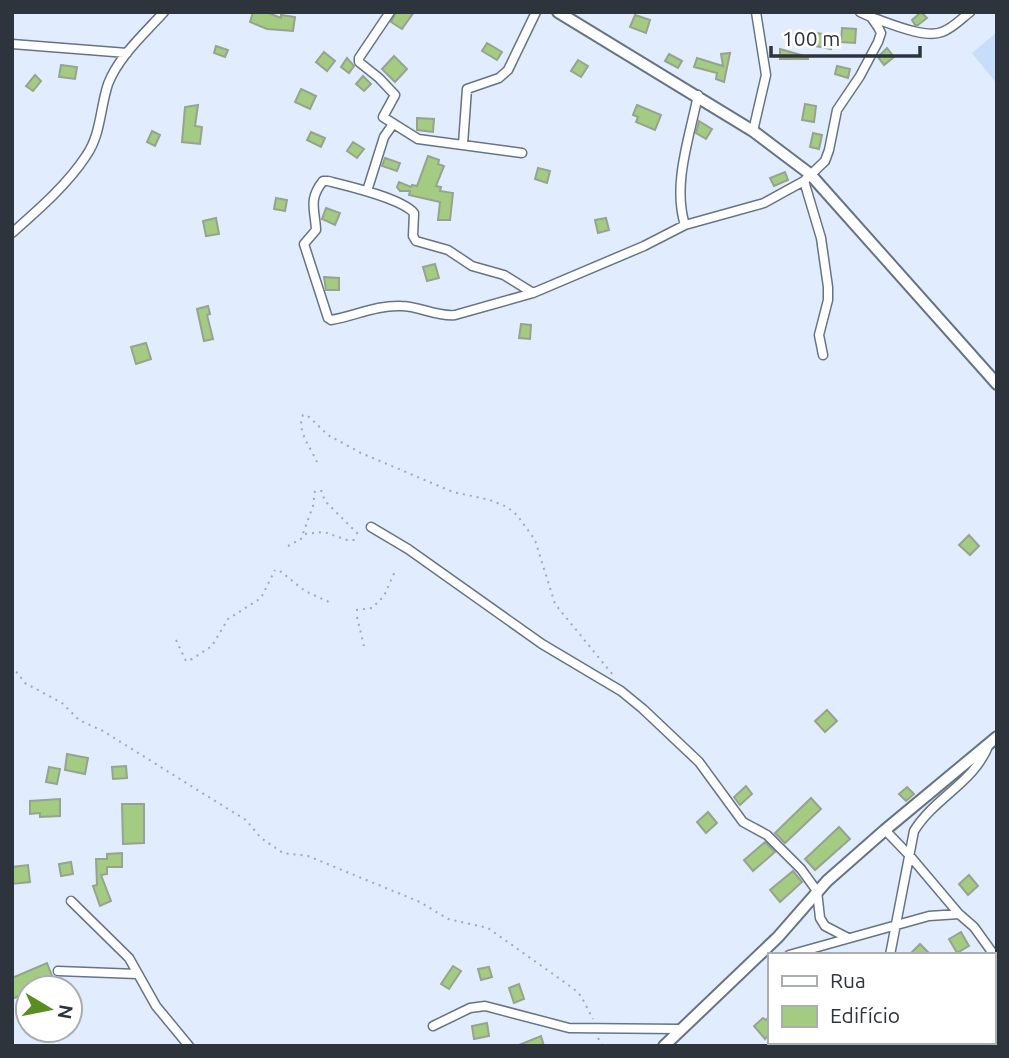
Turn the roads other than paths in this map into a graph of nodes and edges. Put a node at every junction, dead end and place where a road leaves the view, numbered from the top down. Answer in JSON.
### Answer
{"nodes":[{"id":1,"x":164,"y":12,"type":"edge"},
{"id":2,"x":390,"y":12,"type":"edge"},
{"id":3,"x":536,"y":12,"type":"edge"},
{"id":4,"x":558,"y":12,"type":"edge"},
{"id":5,"x":756,"y":12,"type":"edge"},
{"id":6,"x":860,"y":12,"type":"edge"},
{"id":7,"x":970,"y":12,"type":"edge"},
{"id":8,"x":871,"y":17,"type":"junction"},
{"id":9,"x":12,"y":44,"type":"edge"},
{"id":10,"x":127,"y":53,"type":"junction"},
{"id":11,"x":698,"y":95,"type":"junction"},
{"id":12,"x":393,"y":124,"type":"junction"},
{"id":13,"x":753,"y":131,"type":"junction"},
{"id":14,"x":463,"y":144,"type":"junction"},
{"id":15,"x":522,"y":153,"type":"dead end"},
{"id":16,"x":807,"y":178,"type":"junction"},
{"id":17,"x":367,"y":191,"type":"junction"},
{"id":18,"x":685,"y":225,"type":"junction"},
{"id":19,"x":12,"y":233,"type":"edge"},
{"id":20,"x":533,"y":293,"type":"junction"},
{"id":21,"x":823,"y":355,"type":"dead end"},
{"id":22,"x":997,"y":384,"type":"edge"},
{"id":23,"x":371,"y":527,"type":"dead end"},
{"id":24,"x":993,"y":740,"type":"edge"},
{"id":25,"x":885,"y":830,"type":"junction"},
{"id":26,"x":910,"y":856,"type":"junction"},
{"id":27,"x":817,"y":891,"type":"junction"},
{"id":28,"x":71,"y":901,"type":"dead end"},
{"id":29,"x":959,"y":914,"type":"junction"},
{"id":30,"x":894,"y":925,"type":"junction"},
{"id":31,"x":848,"y":938,"type":"junction"},
{"id":32,"x":796,"y":953,"type":"edge"},
{"id":33,"x":890,"y":953,"type":"edge"},
{"id":34,"x":993,"y":953,"type":"edge"},
{"id":35,"x":768,"y":957,"type":"edge"},
{"id":36,"x":755,"y":958,"type":"junction"},
{"id":37,"x":58,"y":971,"type":"dead end"},
{"id":38,"x":137,"y":974,"type":"junction"},
{"id":39,"x":433,"y":1026,"type":"dead end"},
{"id":40,"x":680,"y":1029,"type":"junction"},
{"id":41,"x":189,"y":1046,"type":"edge"},
{"id":42,"x":664,"y":1046,"type":"edge"}],
"edges":[{"from":1,"to":10,"type":"street"},
{"from":2,"to":12,"type":"street"},
{"from":3,"to":14,"type":"street"},
{"from":4,"to":11,"type":"street"},
{"from":5,"to":13,"type":"street"},
{"from":6,"to":8,"type":"street"},
{"from":7,"to":8,"type":"street"},
{"from":8,"to":16,"type":"street"},
{"from":9,"to":10,"type":"street"},
{"from":10,"to":19,"type":"street"},
{"from":11,"to":13,"type":"street"},
{"from":11,"to":18,"type":"street"},
{"from":12,"to":14,"type":"street"},
{"from":12,"to":17,"type":"street"},
{"from":13,"to":16,"type":"street"},
{"from":14,"to":15,"type":"street"},
{"from":16,"to":18,"type":"street"},
{"from":16,"to":21,"type":"street"},
{"from":16,"to":22,"type":"street"},
{"from":17,"to":20,"type":"street"},
{"from":17,"to":20,"type":"street"},
{"from":18,"to":20,"type":"street"},
{"from":23,"to":27,"type":"street"},
{"from":24,"to":25,"type":"street"},
{"from":24,"to":26,"type":"street"},
{"from":25,"to":26,"type":"street"},
{"from":25,"to":27,"type":"street"},
{"from":26,"to":29,"type":"street"},
{"from":26,"to":30,"type":"street"},
{"from":27,"to":31,"type":"street"},
{"from":27,"to":36,"type":"street"},
{"from":28,"to":38,"type":"street"},
{"from":29,"to":30,"type":"street"},
{"from":29,"to":34,"type":"street"},
{"from":30,"to":31,"type":"street"},
{"from":30,"to":33,"type":"street"},
{"from":31,"to":32,"type":"street"},
{"from":35,"to":36,"type":"street"},
{"from":36,"to":40,"type":"street"},
{"from":37,"to":38,"type":"street"},
{"from":38,"to":41,"type":"street"},
{"from":39,"to":40,"type":"street"},
{"from":40,"to":42,"type":"street"}]}
